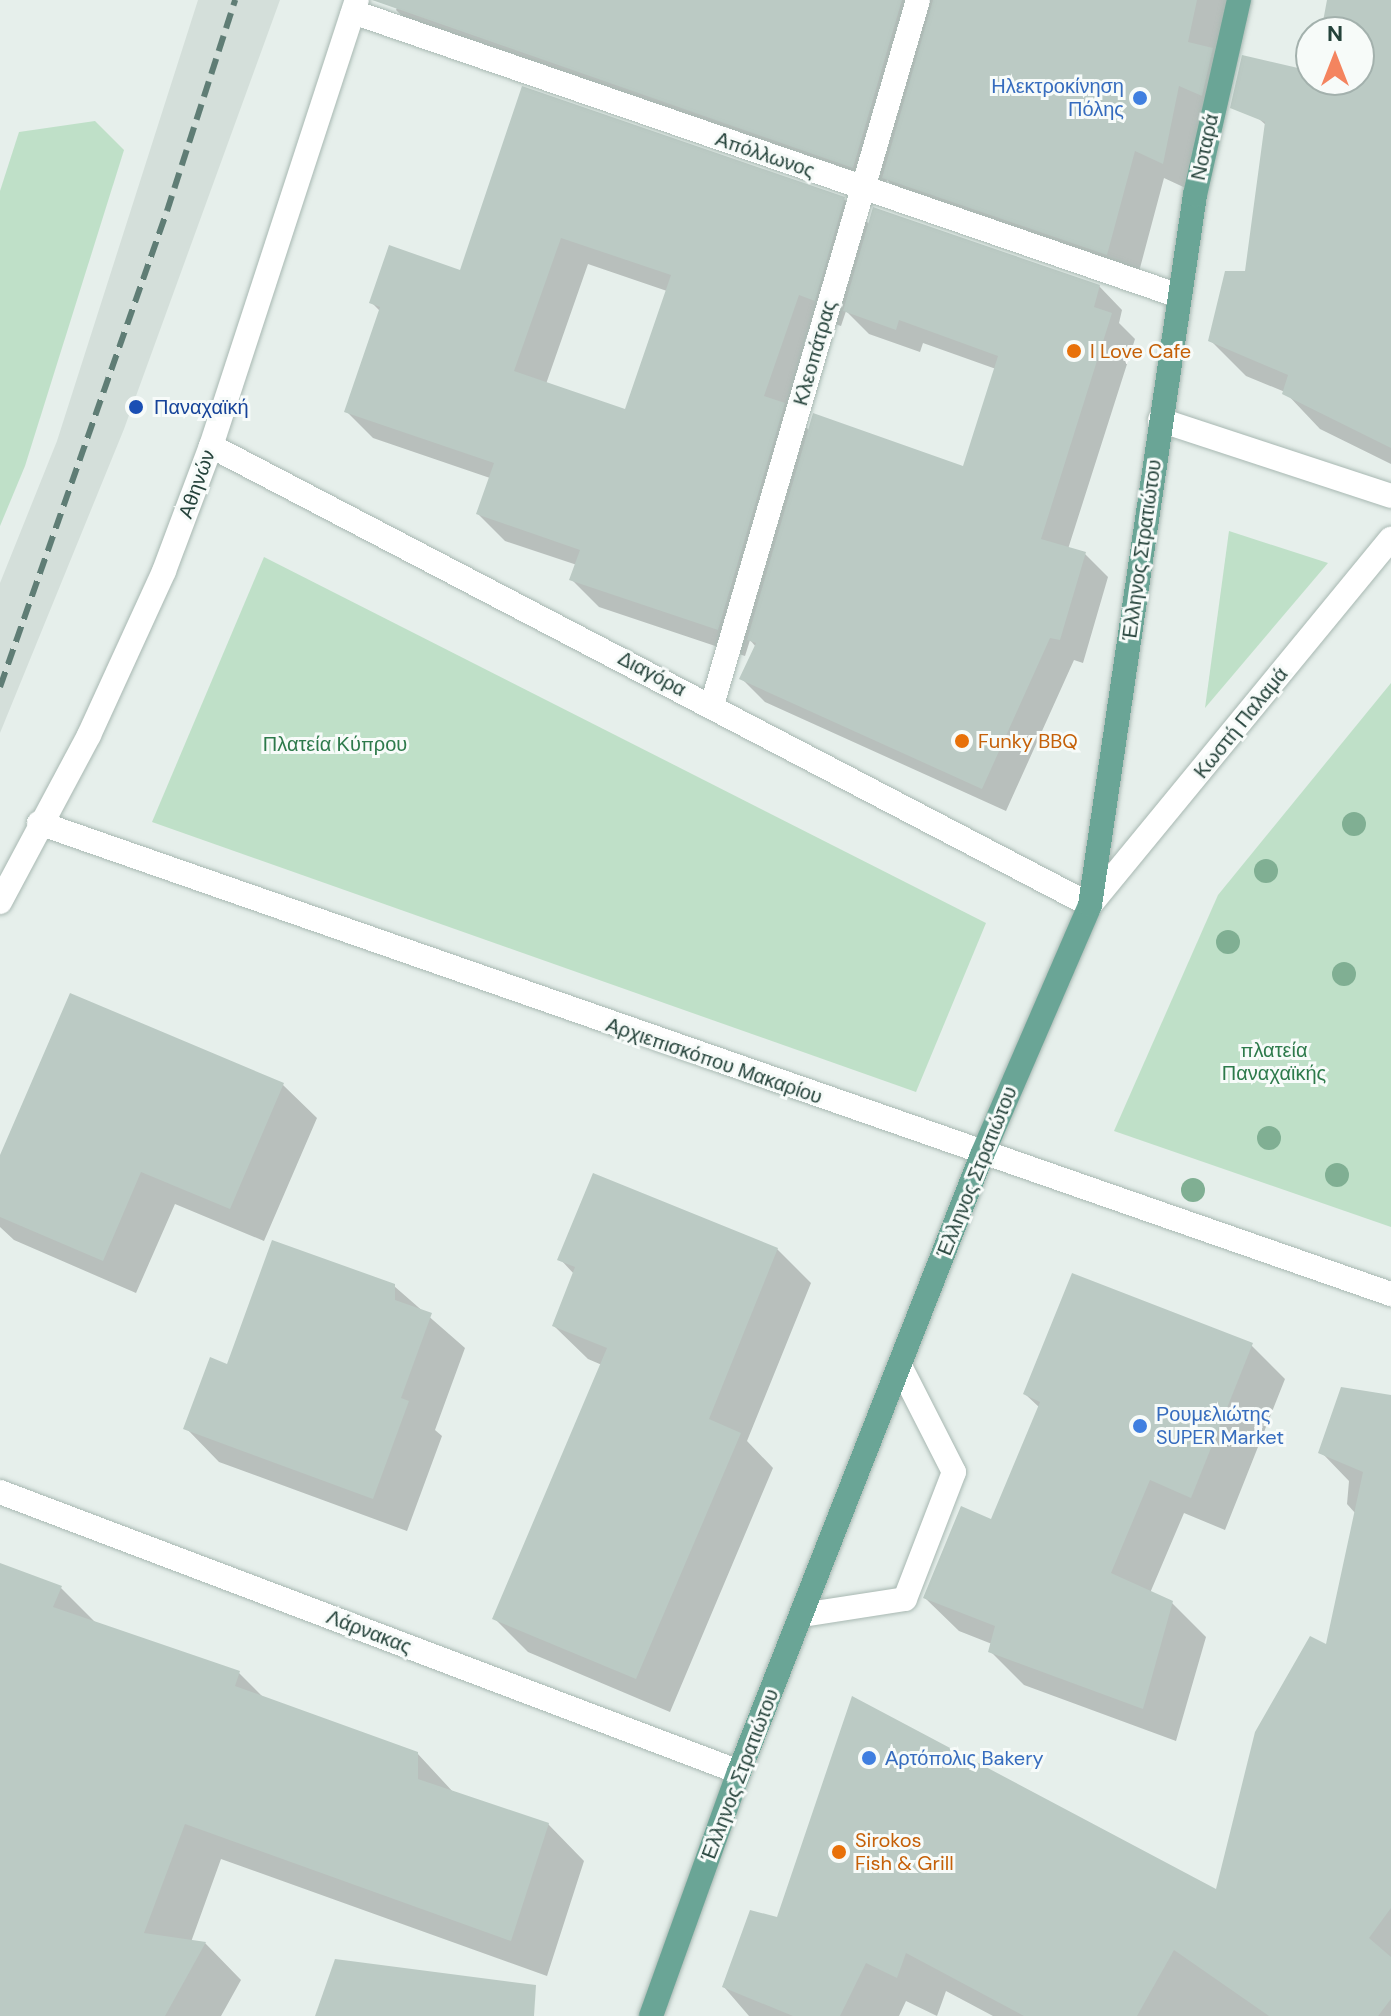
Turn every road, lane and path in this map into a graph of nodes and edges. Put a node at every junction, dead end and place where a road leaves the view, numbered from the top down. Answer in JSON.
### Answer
{"nodes":[{"id":1,"x":918,"y":0,"type":"edge"},
{"id":2,"x":1239,"y":0,"type":"edge"},
{"id":3,"x":355,"y":6,"type":"edge"},
{"id":4,"x":863,"y":189,"type":"junction"},
{"id":5,"x":1179,"y":296,"type":"junction"},
{"id":6,"x":1160,"y":420,"type":"junction"},
{"id":7,"x":211,"y":446,"type":"junction"},
{"id":8,"x":1391,"y":496,"type":"edge"},
{"id":9,"x":1391,"y":539,"type":"edge"},
{"id":10,"x":712,"y":705,"type":"junction"},
{"id":11,"x":39,"y":823,"type":"junction"},
{"id":12,"x":0,"y":902,"type":"edge"},
{"id":13,"x":1090,"y":905,"type":"junction"},
{"id":14,"x":982,"y":1155,"type":"junction"},
{"id":15,"x":1391,"y":1294,"type":"edge"},
{"id":16,"x":900,"y":1366,"type":"junction"},
{"id":17,"x":0,"y":1492,"type":"edge"},
{"id":18,"x":802,"y":1615,"type":"junction"},
{"id":19,"x":739,"y":1772,"type":"junction"},
{"id":20,"x":651,"y":2016,"type":"edge"}],
"edges":[{"from":1,"to":4,"type":"street","name":"Κλεοπάτρας"},
{"from":2,"to":5,"type":"main road","name":"Νοταρά"},
{"from":3,"to":4,"type":"street","name":"Απόλλωνος"},
{"from":3,"to":7,"type":"street","name":"Αθηνών"},
{"from":4,"to":5,"type":"street","name":"Απόλλωνος"},
{"from":4,"to":10,"type":"street","name":"Κλεοπάτρας"},
{"from":5,"to":6,"type":"main road","name":"Έλληνος Στρατιώτου"},
{"from":6,"to":8,"type":"street"},
{"from":6,"to":13,"type":"main road","name":"Έλληνος Στρατιώτου"},
{"from":7,"to":10,"type":"street","name":"Διαγόρα"},
{"from":7,"to":11,"type":"street","name":"Αθηνών"},
{"from":9,"to":13,"type":"street","name":"Κωστή Παλαμά"},
{"from":10,"to":13,"type":"street","name":"Διαγόρα"},
{"from":11,"to":12,"type":"street","name":"Αθηνών"},
{"from":11,"to":14,"type":"street","name":"Αρχιεπισκόπου Μακαρίου"},
{"from":13,"to":14,"type":"main road","name":"Έλληνος Στρατιώτου"},
{"from":14,"to":15,"type":"street","name":"Αρχιεπισκόπου Μακαρίου"},
{"from":14,"to":16,"type":"main road","name":"Έλληνος Στρατιώτου"},
{"from":16,"to":18,"type":"main road","name":"Έλληνος Στρατιώτου"},
{"from":16,"to":18,"type":"street"},
{"from":17,"to":19,"type":"street","name":"Λάρνακας"},
{"from":18,"to":19,"type":"main road","name":"Έλληνος Στρατιώτου"},
{"from":19,"to":20,"type":"main road","name":"Έλληνος Στρατιώτου"}]}
